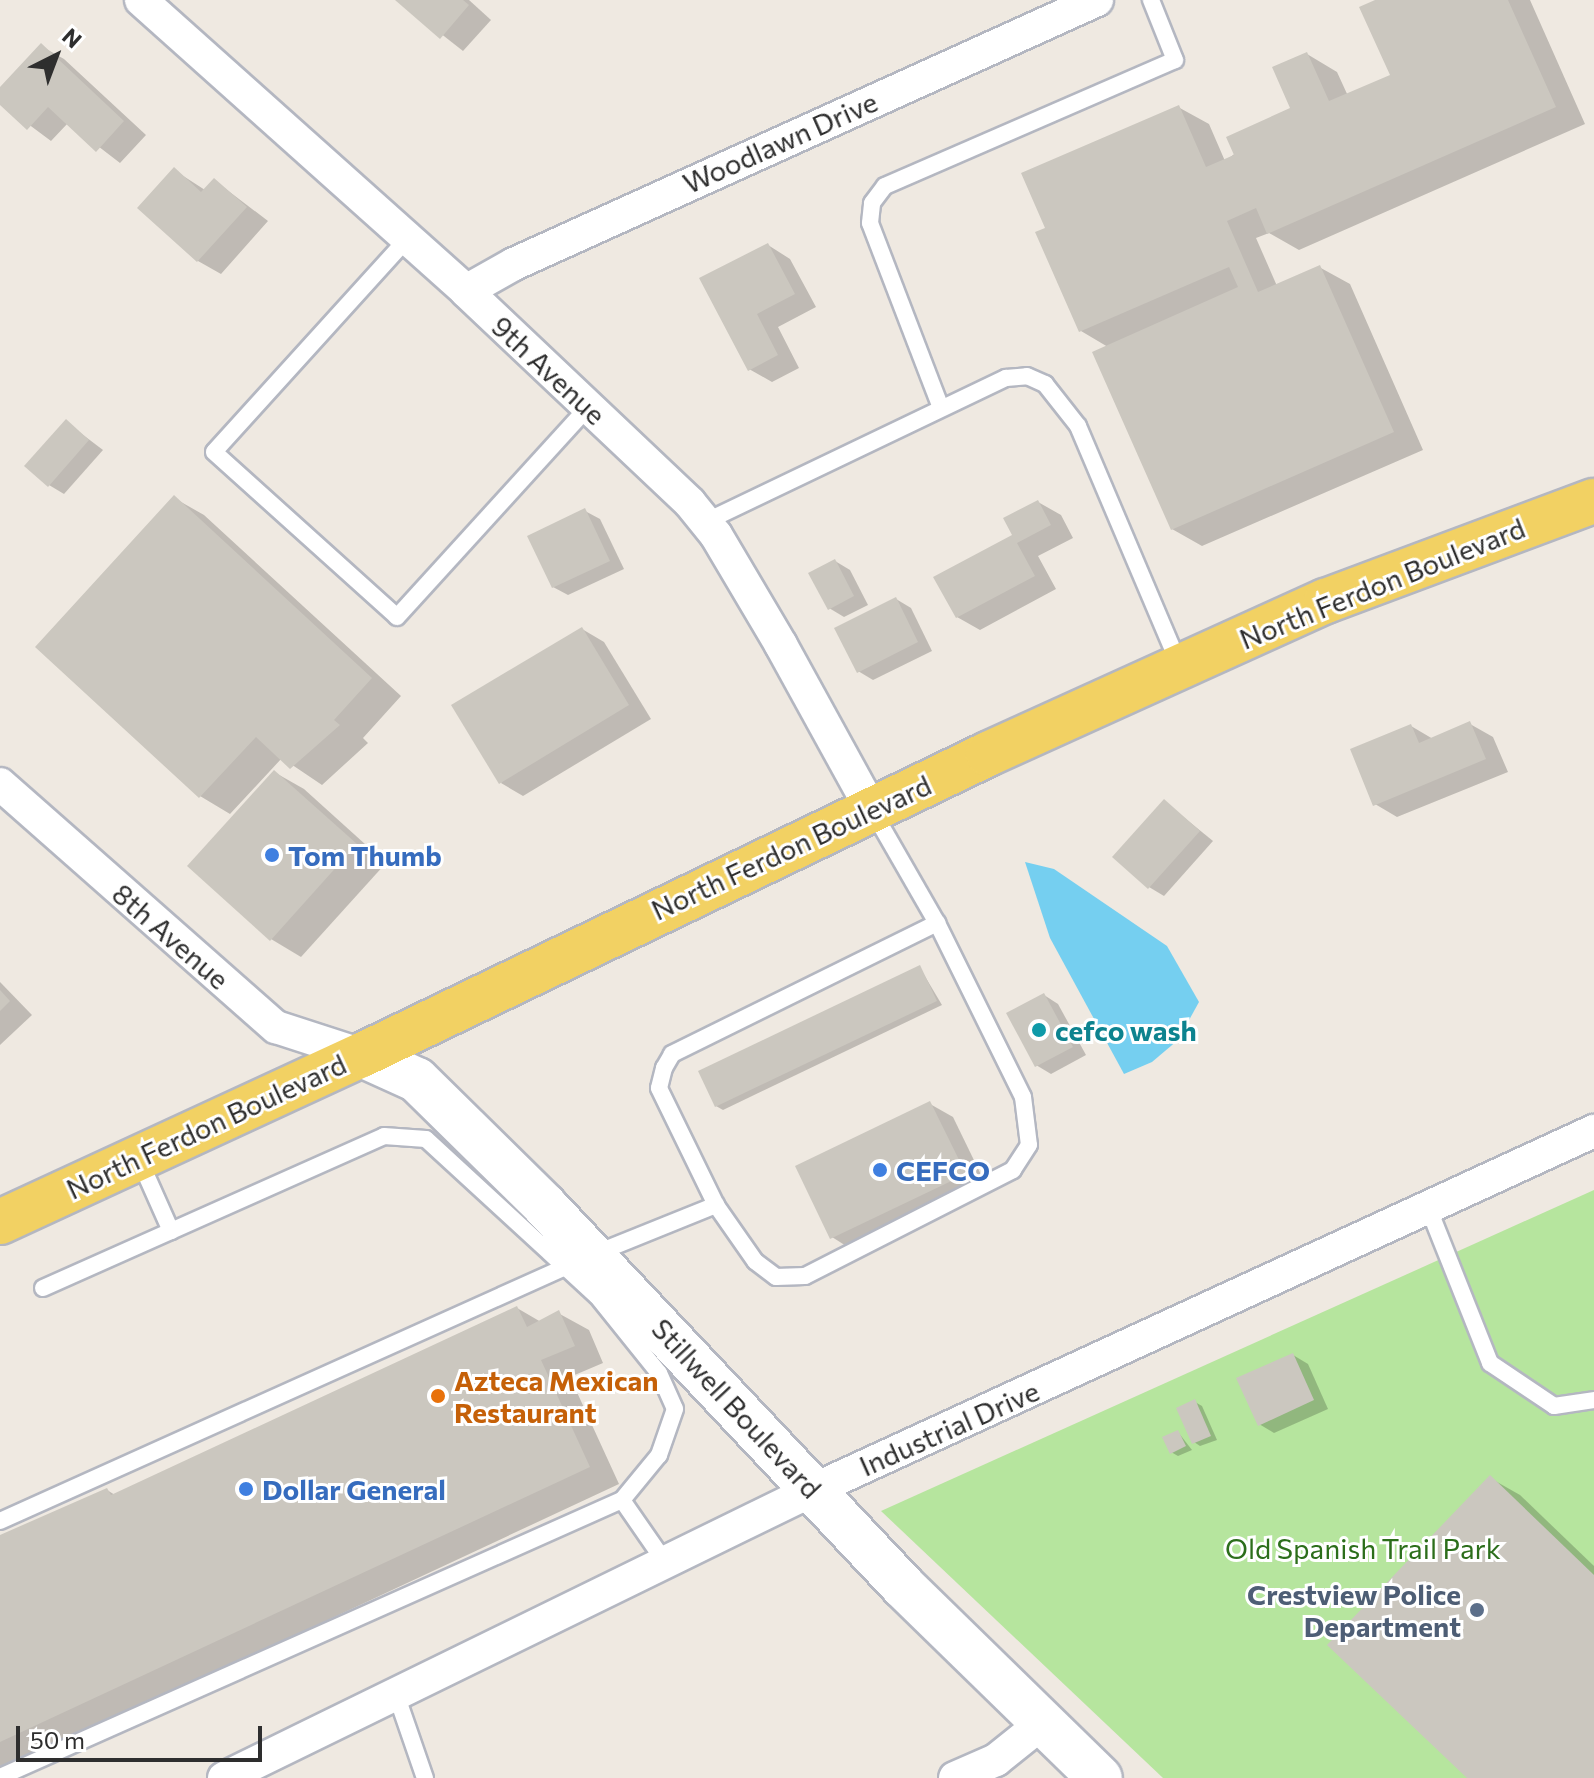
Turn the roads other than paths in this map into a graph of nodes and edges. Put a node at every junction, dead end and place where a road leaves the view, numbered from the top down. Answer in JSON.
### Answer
{"nodes":[{"id":1,"x":141,"y":0,"type":"edge"},
{"id":2,"x":1097,"y":0,"type":"edge"},
{"id":3,"x":1151,"y":0,"type":"edge"},
{"id":4,"x":407,"y":239,"type":"junction"},
{"id":5,"x":466,"y":291,"type":"junction"},
{"id":6,"x":588,"y":407,"type":"junction"},
{"id":7,"x":941,"y":408,"type":"junction"},
{"id":8,"x":1594,"y":501,"type":"edge"},
{"id":9,"x":705,"y":522,"type":"junction"},
{"id":10,"x":1180,"y":667,"type":"junction"},
{"id":11,"x":0,"y":784,"type":"edge"},
{"id":12,"x":871,"y":809,"type":"junction"},
{"id":13,"x":937,"y":923,"type":"junction"},
{"id":14,"x":362,"y":1055,"type":"junction"},
{"id":15,"x":1594,"y":1131,"type":"edge"},
{"id":16,"x":138,"y":1156,"type":"junction"},
{"id":17,"x":716,"y":1205,"type":"junction"},
{"id":18,"x":1428,"y":1207,"type":"junction"},
{"id":19,"x":0,"y":1222,"type":"edge"},
{"id":20,"x":171,"y":1231,"type":"junction"},
{"id":21,"x":579,"y":1261,"type":"junction"},
{"id":22,"x":43,"y":1288,"type":"dead end"},
{"id":23,"x":1594,"y":1400,"type":"edge"},
{"id":24,"x":813,"y":1490,"type":"junction"},
{"id":25,"x":622,"y":1500,"type":"junction"},
{"id":26,"x":0,"y":1521,"type":"edge"},
{"id":27,"x":665,"y":1562,"type":"junction"},
{"id":28,"x":396,"y":1694,"type":"junction"},
{"id":29,"x":1041,"y":1724,"type":"junction"},
{"id":30,"x":0,"y":1777,"type":"edge"},
{"id":31,"x":224,"y":1778,"type":"edge"},
{"id":32,"x":425,"y":1778,"type":"edge"},
{"id":33,"x":955,"y":1778,"type":"edge"},
{"id":34,"x":1100,"y":1778,"type":"edge"}],
"edges":[{"from":1,"to":4,"type":"street","name":"9th Avenue"},
{"from":2,"to":5,"type":"street","name":"Woodlawn Drive"},
{"from":3,"to":7,"type":"lane"},
{"from":4,"to":5,"type":"street","name":"9th Avenue"},
{"from":4,"to":6,"type":"lane"},
{"from":5,"to":6,"type":"street","name":"9th Avenue"},
{"from":6,"to":9,"type":"street","name":"9th Avenue"},
{"from":7,"to":9,"type":"lane"},
{"from":7,"to":10,"type":"lane"},
{"from":8,"to":10,"type":"main road","name":"North Ferdon Boulevard"},
{"from":9,"to":12,"type":"street","name":"9th Avenue"},
{"from":10,"to":12,"type":"main road","name":"North Ferdon Boulevard"},
{"from":11,"to":14,"type":"street","name":"8th Avenue"},
{"from":12,"to":13,"type":"lane"},
{"from":12,"to":14,"type":"main road","name":"North Ferdon Boulevard"},
{"from":13,"to":17,"type":"lane"},
{"from":13,"to":17,"type":"lane"},
{"from":14,"to":16,"type":"main road","name":"North Ferdon Boulevard"},
{"from":14,"to":21,"type":"street","name":"Stillwell Boulevard"},
{"from":15,"to":18,"type":"street","name":"Industrial Drive"},
{"from":16,"to":19,"type":"main road","name":"North Ferdon Boulevard"},
{"from":16,"to":20,"type":"lane"},
{"from":17,"to":21,"type":"lane"},
{"from":18,"to":23,"type":"lane"},
{"from":18,"to":24,"type":"street","name":"Industrial Drive"},
{"from":20,"to":21,"type":"lane"},
{"from":20,"to":22,"type":"lane"},
{"from":21,"to":24,"type":"street","name":"Stillwell Boulevard"},
{"from":21,"to":25,"type":"lane"},
{"from":21,"to":26,"type":"lane"},
{"from":24,"to":27,"type":"street","name":"Industrial Drive"},
{"from":24,"to":29,"type":"street","name":"Stillwell Boulevard"},
{"from":25,"to":27,"type":"lane"},
{"from":25,"to":30,"type":"lane"},
{"from":27,"to":28,"type":"street","name":"Industrial Drive"},
{"from":28,"to":31,"type":"street","name":"Industrial Drive"},
{"from":28,"to":32,"type":"lane"},
{"from":29,"to":33,"type":"street"},
{"from":29,"to":34,"type":"street","name":"Stillwell Boulevard"}]}
